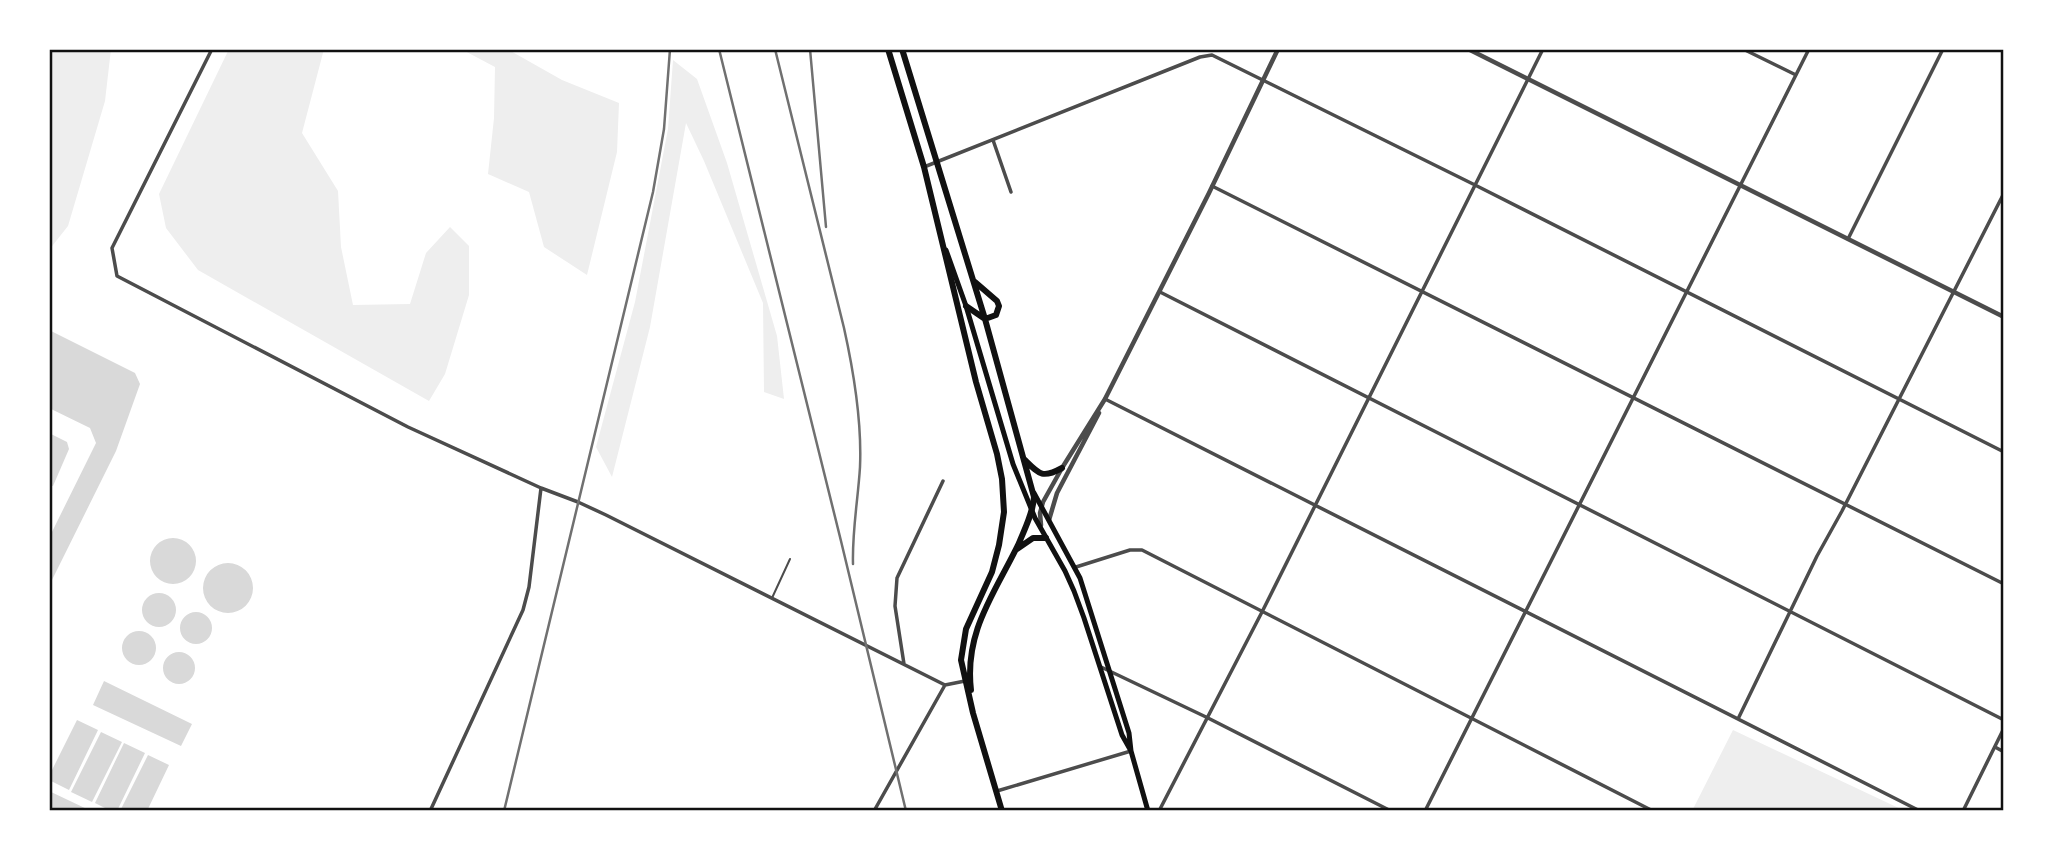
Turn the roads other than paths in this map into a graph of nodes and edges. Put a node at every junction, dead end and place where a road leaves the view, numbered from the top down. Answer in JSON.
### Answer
{"nodes":[{"id":1,"x":212,"y":49,"type":"edge"},
{"id":2,"x":888,"y":49,"type":"edge"},
{"id":3,"x":902,"y":49,"type":"edge"},
{"id":4,"x":1278,"y":49,"type":"edge"},
{"id":5,"x":1468,"y":49,"type":"edge"},
{"id":6,"x":1543,"y":49,"type":"edge"},
{"id":7,"x":1743,"y":49,"type":"edge"},
{"id":8,"x":1809,"y":49,"type":"edge"},
{"id":9,"x":1944,"y":49,"type":"edge"},
{"id":10,"x":1796,"y":75,"type":"junction"},
{"id":11,"x":1528,"y":79,"type":"junction"},
{"id":12,"x":1264,"y":80,"type":"junction"},
{"id":13,"x":993,"y":140,"type":"junction"},
{"id":14,"x":938,"y":163,"type":"junction"},
{"id":15,"x":924,"y":167,"type":"junction"},
{"id":16,"x":1740,"y":184,"type":"junction"},
{"id":17,"x":1212,"y":186,"type":"junction"},
{"id":18,"x":1475,"y":186,"type":"junction"},
{"id":19,"x":1012,"y":192,"type":"dead end"},
{"id":20,"x":2004,"y":193,"type":"edge"},
{"id":21,"x":937,"y":223,"type":"junction"},
{"id":22,"x":1848,"y":239,"type":"junction"},
{"id":23,"x":973,"y":281,"type":"junction"},
{"id":24,"x":1422,"y":291,"type":"junction"},
{"id":25,"x":1685,"y":291,"type":"junction"},
{"id":26,"x":1160,"y":292,"type":"junction"},
{"id":27,"x":1955,"y":292,"type":"junction"},
{"id":28,"x":966,"y":306,"type":"junction"},
{"id":29,"x":2004,"y":317,"type":"edge"},
{"id":30,"x":985,"y":319,"type":"junction"},
{"id":31,"x":1632,"y":398,"type":"junction"},
{"id":32,"x":1105,"y":399,"type":"junction"},
{"id":33,"x":1368,"y":399,"type":"junction"},
{"id":34,"x":1900,"y":399,"type":"junction"},
{"id":35,"x":2004,"y":452,"type":"edge"},
{"id":36,"x":1023,"y":458,"type":"junction"},
{"id":37,"x":1062,"y":468,"type":"junction"},
{"id":38,"x":943,"y":481,"type":"dead end"},
{"id":39,"x":541,"y":488,"type":"junction"},
{"id":40,"x":1032,"y":490,"type":"junction"},
{"id":41,"x":1315,"y":505,"type":"junction"},
{"id":42,"x":1578,"y":505,"type":"junction"},
{"id":43,"x":1845,"y":505,"type":"junction"},
{"id":44,"x":1041,"y":507,"type":"junction"},
{"id":45,"x":1031,"y":511,"type":"junction"},
{"id":46,"x":1049,"y":520,"type":"junction"},
{"id":47,"x":1046,"y":537,"type":"junction"},
{"id":48,"x":1015,"y":550,"type":"junction"},
{"id":49,"x":790,"y":559,"type":"dead end"},
{"id":50,"x":1076,"y":567,"type":"junction"},
{"id":51,"x":2004,"y":584,"type":"edge"},
{"id":52,"x":772,"y":599,"type":"junction"},
{"id":53,"x":1524,"y":611,"type":"junction"},
{"id":54,"x":1262,"y":612,"type":"junction"},
{"id":55,"x":1791,"y":612,"type":"junction"},
{"id":56,"x":904,"y":664,"type":"junction"},
{"id":57,"x":1100,"y":666,"type":"junction"},
{"id":58,"x":1110,"y":671,"type":"junction"},
{"id":59,"x":967,"y":680,"type":"junction"},
{"id":60,"x":945,"y":685,"type":"junction"},
{"id":61,"x":1206,"y":717,"type":"junction"},
{"id":62,"x":1471,"y":718,"type":"junction"},
{"id":63,"x":1738,"y":719,"type":"junction"},
{"id":64,"x":2004,"y":720,"type":"edge"},
{"id":65,"x":2004,"y":727,"type":"edge"},
{"id":66,"x":1995,"y":747,"type":"junction"},
{"id":67,"x":1131,"y":751,"type":"junction"},
{"id":68,"x":2004,"y":752,"type":"edge"},
{"id":69,"x":997,"y":791,"type":"junction"},
{"id":70,"x":431,"y":809,"type":"edge"},
{"id":71,"x":874,"y":811,"type":"edge"},
{"id":72,"x":1002,"y":811,"type":"edge"},
{"id":73,"x":1148,"y":811,"type":"edge"},
{"id":74,"x":1159,"y":811,"type":"edge"},
{"id":75,"x":1391,"y":811,"type":"edge"},
{"id":76,"x":1425,"y":811,"type":"edge"},
{"id":77,"x":1653,"y":811,"type":"edge"},
{"id":78,"x":1920,"y":811,"type":"edge"},
{"id":79,"x":1963,"y":811,"type":"edge"}],
"edges":[{"from":1,"to":39,"type":"street"},
{"from":2,"to":15,"type":"main road"},
{"from":3,"to":14,"type":"main road"},
{"from":4,"to":12,"type":"street"},
{"from":5,"to":11,"type":"street"},
{"from":6,"to":11,"type":"street"},
{"from":7,"to":10,"type":"street"},
{"from":8,"to":10,"type":"street"},
{"from":9,"to":22,"type":"street"},
{"from":10,"to":16,"type":"street"},
{"from":11,"to":16,"type":"street"},
{"from":11,"to":18,"type":"street"},
{"from":12,"to":13,"type":"street"},
{"from":12,"to":17,"type":"street"},
{"from":12,"to":18,"type":"street"},
{"from":13,"to":14,"type":"street"},
{"from":13,"to":19,"type":"street"},
{"from":14,"to":15,"type":"street"},
{"from":14,"to":23,"type":"main road"},
{"from":15,"to":21,"type":"main road"},
{"from":16,"to":22,"type":"street"},
{"from":16,"to":25,"type":"street"},
{"from":17,"to":24,"type":"street"},
{"from":17,"to":26,"type":"street"},
{"from":18,"to":24,"type":"street"},
{"from":18,"to":25,"type":"street"},
{"from":20,"to":27,"type":"street"},
{"from":21,"to":28,"type":"main road"},
{"from":21,"to":59,"type":"main road"},
{"from":22,"to":27,"type":"street"},
{"from":23,"to":30,"type":"main road"},
{"from":23,"to":30,"type":"main road"},
{"from":24,"to":31,"type":"street"},
{"from":24,"to":33,"type":"street"},
{"from":25,"to":31,"type":"street"},
{"from":25,"to":34,"type":"street"},
{"from":26,"to":32,"type":"street"},
{"from":26,"to":33,"type":"street"},
{"from":27,"to":29,"type":"street"},
{"from":27,"to":34,"type":"street"},
{"from":28,"to":30,"type":"main road"},
{"from":28,"to":45,"type":"main road"},
{"from":30,"to":36,"type":"main road"},
{"from":31,"to":42,"type":"street"},
{"from":31,"to":43,"type":"street"},
{"from":32,"to":37,"type":"street"},
{"from":32,"to":41,"type":"street"},
{"from":32,"to":46,"type":"street"},
{"from":33,"to":41,"type":"street"},
{"from":33,"to":42,"type":"street"},
{"from":34,"to":35,"type":"street"},
{"from":34,"to":43,"type":"street"},
{"from":36,"to":37,"type":"main road"},
{"from":36,"to":40,"type":"main road"},
{"from":37,"to":44,"type":"street"},
{"from":38,"to":56,"type":"street"},
{"from":39,"to":52,"type":"street"},
{"from":39,"to":70,"type":"street"},
{"from":40,"to":44,"type":"main road"},
{"from":40,"to":45,"type":"main road"},
{"from":41,"to":53,"type":"street"},
{"from":41,"to":54,"type":"street"},
{"from":42,"to":53,"type":"street"},
{"from":42,"to":55,"type":"street"},
{"from":43,"to":51,"type":"street"},
{"from":43,"to":55,"type":"street"},
{"from":44,"to":46,"type":"main road"},
{"from":44,"to":47,"type":"street"},
{"from":45,"to":47,"type":"main road"},
{"from":45,"to":48,"type":"main road"},
{"from":46,"to":50,"type":"main road"},
{"from":47,"to":48,"type":"main road"},
{"from":47,"to":57,"type":"main road"},
{"from":48,"to":59,"type":"main road"},
{"from":49,"to":52,"type":"lane"},
{"from":50,"to":54,"type":"street"},
{"from":50,"to":58,"type":"main road"},
{"from":52,"to":56,"type":"street"},
{"from":53,"to":62,"type":"street"},
{"from":53,"to":63,"type":"street"},
{"from":54,"to":61,"type":"street"},
{"from":54,"to":62,"type":"street"},
{"from":55,"to":63,"type":"street"},
{"from":55,"to":64,"type":"street"},
{"from":56,"to":60,"type":"street"},
{"from":57,"to":58,"type":"street"},
{"from":57,"to":67,"type":"main road"},
{"from":58,"to":61,"type":"street"},
{"from":58,"to":67,"type":"main road"},
{"from":59,"to":60,"type":"street"},
{"from":59,"to":69,"type":"main road"},
{"from":60,"to":71,"type":"street"},
{"from":61,"to":74,"type":"street"},
{"from":61,"to":75,"type":"street"},
{"from":62,"to":76,"type":"street"},
{"from":62,"to":77,"type":"street"},
{"from":63,"to":78,"type":"street"},
{"from":65,"to":66,"type":"street"},
{"from":66,"to":68,"type":"street"},
{"from":66,"to":79,"type":"street"},
{"from":67,"to":69,"type":"street"},
{"from":67,"to":73,"type":"main road"},
{"from":69,"to":72,"type":"main road"}]}
